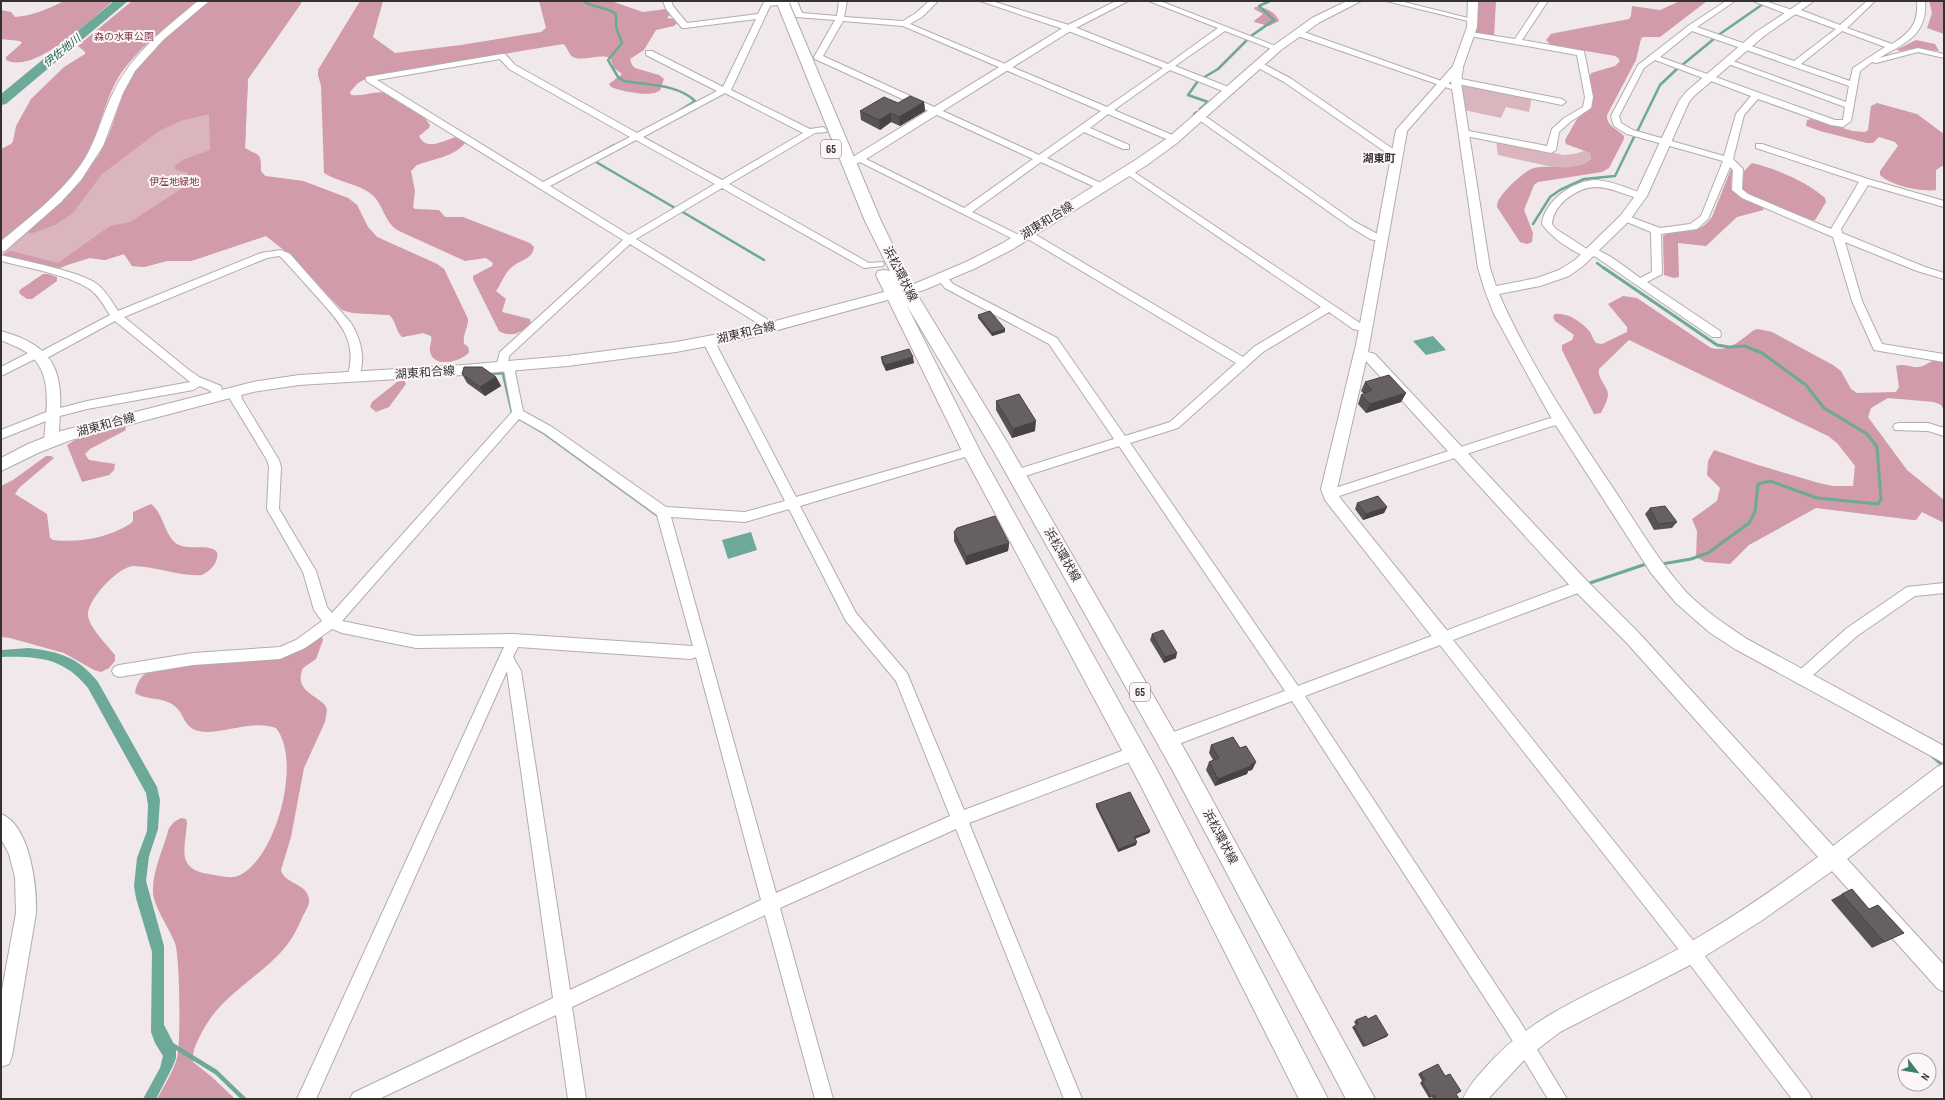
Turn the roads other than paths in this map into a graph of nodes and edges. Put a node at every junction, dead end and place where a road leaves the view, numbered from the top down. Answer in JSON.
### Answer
{"nodes":[{"id":1,"x":204,"y":1,"type":"edge"},
{"id":2,"x":667,"y":1,"type":"edge"},
{"id":3,"x":782,"y":1,"type":"edge"},
{"id":4,"x":843,"y":1,"type":"edge"},
{"id":5,"x":934,"y":1,"type":"edge"},
{"id":6,"x":984,"y":1,"type":"edge"},
{"id":7,"x":1124,"y":1,"type":"edge"},
{"id":8,"x":1154,"y":1,"type":"edge"},
{"id":9,"x":1356,"y":1,"type":"edge"},
{"id":10,"x":1390,"y":1,"type":"edge"},
{"id":11,"x":1473,"y":1,"type":"edge"},
{"id":12,"x":1544,"y":1,"type":"edge"},
{"id":13,"x":1731,"y":1,"type":"edge"},
{"id":14,"x":1757,"y":1,"type":"edge"},
{"id":15,"x":1809,"y":1,"type":"edge"},
{"id":16,"x":1871,"y":1,"type":"edge"},
{"id":17,"x":1921,"y":1,"type":"edge"},
{"id":18,"x":1794,"y":12,"type":"junction"},
{"id":19,"x":761,"y":16,"type":"junction"},
{"id":20,"x":840,"y":20,"type":"junction"},
{"id":21,"x":904,"y":24,"type":"junction"},
{"id":22,"x":1471,"y":27,"type":"junction"},
{"id":23,"x":1069,"y":28,"type":"junction"},
{"id":24,"x":1224,"y":28,"type":"junction"},
{"id":25,"x":1691,"y":28,"type":"junction"},
{"id":26,"x":1842,"y":28,"type":"junction"},
{"id":27,"x":1298,"y":33,"type":"junction"},
{"id":28,"x":1517,"y":42,"type":"junction"},
{"id":29,"x":1745,"y":47,"type":"junction"},
{"id":30,"x":1892,"y":47,"type":"junction"},
{"id":31,"x":1277,"y":48,"type":"junction"},
{"id":32,"x":649,"y":53,"type":"dead end"},
{"id":33,"x":1944,"y":56,"type":"edge"},
{"id":34,"x":1653,"y":57,"type":"junction"},
{"id":35,"x":1870,"y":60,"type":"junction"},
{"id":36,"x":1727,"y":62,"type":"junction"},
{"id":37,"x":1258,"y":64,"type":"junction"},
{"id":38,"x":1794,"y":65,"type":"junction"},
{"id":39,"x":1006,"y":67,"type":"junction"},
{"id":40,"x":1169,"y":67,"type":"junction"},
{"id":41,"x":1708,"y":78,"type":"junction"},
{"id":42,"x":1453,"y":80,"type":"junction"},
{"id":43,"x":1854,"y":85,"type":"junction"},
{"id":44,"x":1228,"y":90,"type":"junction"},
{"id":45,"x":724,"y":91,"type":"junction"},
{"id":46,"x":1756,"y":96,"type":"junction"},
{"id":47,"x":1562,"y":102,"type":"dead end"},
{"id":48,"x":1850,"y":106,"type":"junction"},
{"id":49,"x":936,"y":111,"type":"junction"},
{"id":50,"x":1108,"y":111,"type":"junction"},
{"id":51,"x":1198,"y":118,"type":"junction"},
{"id":52,"x":1083,"y":128,"type":"junction"},
{"id":53,"x":816,"y":132,"type":"junction"},
{"id":54,"x":1464,"y":133,"type":"junction"},
{"id":55,"x":638,"y":137,"type":"junction"},
{"id":56,"x":1174,"y":139,"type":"junction"},
{"id":57,"x":1666,"y":142,"type":"junction"},
{"id":58,"x":1759,"y":146,"type":"dead end"},
{"id":59,"x":1126,"y":147,"type":"dead end"},
{"id":60,"x":1397,"y":152,"type":"junction"},
{"id":61,"x":1041,"y":159,"type":"junction"},
{"id":62,"x":1728,"y":160,"type":"junction"},
{"id":63,"x":854,"y":161,"type":"junction"},
{"id":64,"x":1128,"y":171,"type":"junction"},
{"id":65,"x":1865,"y":181,"type":"junction"},
{"id":66,"x":722,"y":184,"type":"junction"},
{"id":67,"x":543,"y":186,"type":"junction"},
{"id":68,"x":1102,"y":187,"type":"junction"},
{"id":69,"x":1641,"y":196,"type":"junction"},
{"id":70,"x":1944,"y":204,"type":"edge"},
{"id":71,"x":965,"y":212,"type":"junction"},
{"id":72,"x":1625,"y":218,"type":"junction"},
{"id":73,"x":1656,"y":230,"type":"junction"},
{"id":74,"x":1838,"y":235,"type":"junction"},
{"id":75,"x":1023,"y":237,"type":"junction"},
{"id":76,"x":629,"y":239,"type":"junction"},
{"id":77,"x":1382,"y":239,"type":"junction"},
{"id":78,"x":1,"y":248,"type":"edge"},
{"id":79,"x":1590,"y":252,"type":"junction"},
{"id":80,"x":1,"y":258,"type":"edge"},
{"id":81,"x":879,"y":264,"type":"junction"},
{"id":82,"x":1944,"y":276,"type":"edge"},
{"id":83,"x":942,"y":278,"type":"junction"},
{"id":84,"x":1639,"y":282,"type":"junction"},
{"id":85,"x":1491,"y":291,"type":"junction"},
{"id":86,"x":900,"y":293,"type":"junction"},
{"id":87,"x":1329,"y":307,"type":"junction"},
{"id":88,"x":116,"y":316,"type":"junction"},
{"id":89,"x":766,"y":328,"type":"junction"},
{"id":90,"x":1366,"y":328,"type":"junction"},
{"id":91,"x":1716,"y":334,"type":"dead end"},
{"id":92,"x":1,"y":335,"type":"edge"},
{"id":93,"x":711,"y":341,"type":"junction"},
{"id":94,"x":40,"y":355,"type":"junction"},
{"id":95,"x":1361,"y":355,"type":"junction"},
{"id":96,"x":1944,"y":358,"type":"edge"},
{"id":97,"x":1244,"y":363,"type":"junction"},
{"id":98,"x":506,"y":367,"type":"junction"},
{"id":99,"x":1,"y":372,"type":"edge"},
{"id":100,"x":353,"y":377,"type":"junction"},
{"id":101,"x":199,"y":381,"type":"junction"},
{"id":102,"x":236,"y":390,"type":"junction"},
{"id":103,"x":217,"y":395,"type":"junction"},
{"id":104,"x":518,"y":413,"type":"junction"},
{"id":105,"x":52,"y":414,"type":"junction"},
{"id":106,"x":1560,"y":421,"type":"junction"},
{"id":107,"x":1899,"y":427,"type":"dead end"},
{"id":108,"x":1944,"y":432,"type":"edge"},
{"id":109,"x":1,"y":435,"type":"edge"},
{"id":110,"x":51,"y":441,"type":"junction"},
{"id":111,"x":1122,"y":441,"type":"junction"},
{"id":112,"x":971,"y":451,"type":"junction"},
{"id":113,"x":1458,"y":452,"type":"junction"},
{"id":114,"x":1,"y":465,"type":"edge"},
{"id":115,"x":1016,"y":474,"type":"junction"},
{"id":116,"x":1330,"y":494,"type":"junction"},
{"id":117,"x":793,"y":503,"type":"junction"},
{"id":118,"x":663,"y":512,"type":"junction"},
{"id":119,"x":1581,"y":586,"type":"junction"},
{"id":120,"x":1944,"y":588,"type":"edge"},
{"id":121,"x":331,"y":622,"type":"junction"},
{"id":122,"x":1443,"y":638,"type":"junction"},
{"id":123,"x":514,"y":640,"type":"junction"},
{"id":124,"x":701,"y":650,"type":"junction"},
{"id":125,"x":505,"y":661,"type":"junction"},
{"id":126,"x":119,"y":671,"type":"dead end"},
{"id":127,"x":1803,"y":679,"type":"junction"},
{"id":128,"x":1294,"y":694,"type":"junction"},
{"id":129,"x":1168,"y":741,"type":"junction"},
{"id":130,"x":1135,"y":754,"type":"junction"},
{"id":131,"x":1944,"y":755,"type":"edge"},
{"id":132,"x":1944,"y":774,"type":"edge"},
{"id":133,"x":960,"y":819,"type":"junction"},
{"id":134,"x":1,"y":823,"type":"edge"},
{"id":135,"x":1833,"y":858,"type":"junction"},
{"id":136,"x":770,"y":904,"type":"junction"},
{"id":137,"x":1692,"y":953,"type":"junction"},
{"id":138,"x":1944,"y":981,"type":"edge"},
{"id":139,"x":563,"y":1002,"type":"junction"},
{"id":140,"x":3,"y":1034,"type":"edge"},
{"id":141,"x":1524,"y":1044,"type":"junction"},
{"id":142,"x":1,"y":1056,"type":"edge"},
{"id":143,"x":307,"y":1099,"type":"edge"},
{"id":144,"x":359,"y":1099,"type":"edge"},
{"id":145,"x":577,"y":1099,"type":"edge"},
{"id":146,"x":824,"y":1099,"type":"edge"},
{"id":147,"x":1073,"y":1099,"type":"edge"},
{"id":148,"x":1314,"y":1099,"type":"edge"},
{"id":149,"x":1362,"y":1099,"type":"edge"},
{"id":150,"x":1474,"y":1099,"type":"edge"},
{"id":151,"x":1558,"y":1099,"type":"edge"},
{"id":152,"x":1802,"y":1099,"type":"edge"}],
"edges":[{"from":1,"to":78,"type":"street"},
{"from":2,"to":19,"type":"street"},
{"from":3,"to":19,"type":"street"},
{"from":3,"to":20,"type":"street"},
{"from":3,"to":53,"type":"main road","name":"浜松環状線","number":"65"},
{"from":3,"to":63,"type":"main road","name":"浜松環状線","number":"65"},
{"from":4,"to":20,"type":"street"},
{"from":5,"to":21,"type":"street"},
{"from":6,"to":23,"type":"street"},
{"from":7,"to":23,"type":"street"},
{"from":8,"to":24,"type":"street"},
{"from":9,"to":27,"type":"main road","name":"湖東和合線"},
{"from":10,"to":22,"type":"street"},
{"from":11,"to":22,"type":"street"},
{"from":12,"to":28,"type":"street"},
{"from":13,"to":25,"type":"street"},
{"from":14,"to":18,"type":"street"},
{"from":15,"to":18,"type":"street"},
{"from":16,"to":26,"type":"street"},
{"from":17,"to":30,"type":"street"},
{"from":18,"to":26,"type":"street"},
{"from":18,"to":29,"type":"street"},
{"from":19,"to":45,"type":"street"},
{"from":20,"to":21,"type":"street"},
{"from":20,"to":49,"type":"street"},
{"from":21,"to":39,"type":"street"},
{"from":22,"to":28,"type":"street"},
{"from":22,"to":42,"type":"street"},
{"from":23,"to":39,"type":"street"},
{"from":23,"to":40,"type":"street"},
{"from":24,"to":31,"type":"street"},
{"from":24,"to":40,"type":"street"},
{"from":25,"to":29,"type":"street"},
{"from":25,"to":34,"type":"street"},
{"from":26,"to":30,"type":"street"},
{"from":26,"to":38,"type":"street"},
{"from":27,"to":31,"type":"main road","name":"湖東和合線"},
{"from":27,"to":42,"type":"street"},
{"from":28,"to":54,"type":"street"},
{"from":29,"to":36,"type":"street"},
{"from":29,"to":38,"type":"street"},
{"from":30,"to":35,"type":"street"},
{"from":31,"to":37,"type":"main road","name":"湖東和合線"},
{"from":32,"to":45,"type":"street"},
{"from":33,"to":35,"type":"street"},
{"from":34,"to":41,"type":"street"},
{"from":34,"to":57,"type":"street"},
{"from":35,"to":43,"type":"street"},
{"from":36,"to":41,"type":"street"},
{"from":36,"to":48,"type":"street"},
{"from":37,"to":44,"type":"main road","name":"湖東和合線"},
{"from":37,"to":60,"type":"street"},
{"from":38,"to":43,"type":"street"},
{"from":39,"to":49,"type":"street"},
{"from":39,"to":50,"type":"street"},
{"from":40,"to":44,"type":"street"},
{"from":40,"to":50,"type":"street"},
{"from":41,"to":46,"type":"street"},
{"from":41,"to":57,"type":"street"},
{"from":42,"to":47,"type":"street"},
{"from":42,"to":54,"type":"street"},
{"from":42,"to":60,"type":"street"},
{"from":43,"to":48,"type":"street"},
{"from":44,"to":51,"type":"main road","name":"湖東和合線"},
{"from":45,"to":53,"type":"street"},
{"from":45,"to":55,"type":"street"},
{"from":46,"to":48,"type":"street"},
{"from":46,"to":62,"type":"street"},
{"from":49,"to":61,"type":"street"},
{"from":49,"to":63,"type":"street"},
{"from":50,"to":52,"type":"street"},
{"from":50,"to":56,"type":"street"},
{"from":51,"to":56,"type":"main road","name":"湖東和合線"},
{"from":51,"to":77,"type":"street"},
{"from":52,"to":59,"type":"street"},
{"from":52,"to":61,"type":"street"},
{"from":53,"to":66,"type":"street"},
{"from":53,"to":81,"type":"main road","name":"浜松環状線","number":"65"},
{"from":54,"to":85,"type":"street"},
{"from":55,"to":66,"type":"street"},
{"from":55,"to":67,"type":"street"},
{"from":55,"to":67,"type":"street"},
{"from":56,"to":64,"type":"main road","name":"湖東和合線"},
{"from":57,"to":62,"type":"street"},
{"from":57,"to":69,"type":"street"},
{"from":58,"to":65,"type":"street"},
{"from":60,"to":77,"type":"street"},
{"from":61,"to":68,"type":"street"},
{"from":61,"to":71,"type":"street"},
{"from":62,"to":73,"type":"street"},
{"from":62,"to":74,"type":"street"},
{"from":63,"to":71,"type":"street"},
{"from":63,"to":86,"type":"main road","name":"浜松環状線","number":"65"},
{"from":64,"to":68,"type":"main road","name":"湖東和合線"},
{"from":64,"to":87,"type":"street"},
{"from":65,"to":70,"type":"street"},
{"from":65,"to":74,"type":"street"},
{"from":66,"to":76,"type":"street"},
{"from":66,"to":81,"type":"street"},
{"from":67,"to":76,"type":"street"},
{"from":68,"to":75,"type":"main road","name":"湖東和合線"},
{"from":69,"to":72,"type":"street"},
{"from":69,"to":79,"type":"street"},
{"from":71,"to":75,"type":"street"},
{"from":72,"to":73,"type":"street"},
{"from":72,"to":79,"type":"street"},
{"from":73,"to":84,"type":"street"},
{"from":74,"to":82,"type":"street"},
{"from":74,"to":96,"type":"street"},
{"from":75,"to":83,"type":"main road","name":"湖東和合線"},
{"from":75,"to":97,"type":"street"},
{"from":76,"to":89,"type":"street"},
{"from":76,"to":98,"type":"street"},
{"from":77,"to":90,"type":"street"},
{"from":79,"to":84,"type":"street"},
{"from":79,"to":85,"type":"street"},
{"from":80,"to":88,"type":"street"},
{"from":81,"to":86,"type":"main road","name":"浜松環状線","number":"65"},
{"from":83,"to":86,"type":"main road","name":"湖東和合線"},
{"from":83,"to":111,"type":"street"},
{"from":84,"to":91,"type":"street"},
{"from":85,"to":106,"type":"street"},
{"from":86,"to":89,"type":"main road","name":"湖東和合線"},
{"from":86,"to":112,"type":"main road","name":"浜松環状線","number":"65"},
{"from":86,"to":115,"type":"main road","name":"浜松環状線","number":"65"},
{"from":87,"to":90,"type":"street"},
{"from":87,"to":97,"type":"street"},
{"from":88,"to":94,"type":"street"},
{"from":88,"to":100,"type":"street"},
{"from":88,"to":101,"type":"street"},
{"from":89,"to":93,"type":"main road","name":"湖東和合線"},
{"from":90,"to":95,"type":"street"},
{"from":92,"to":94,"type":"street"},
{"from":93,"to":98,"type":"main road","name":"湖東和合線"},
{"from":93,"to":117,"type":"street"},
{"from":94,"to":99,"type":"street"},
{"from":94,"to":105,"type":"street"},
{"from":95,"to":113,"type":"street"},
{"from":95,"to":116,"type":"street"},
{"from":97,"to":111,"type":"street"},
{"from":98,"to":100,"type":"main road","name":"湖東和合線"},
{"from":98,"to":104,"type":"street"},
{"from":100,"to":102,"type":"main road","name":"湖東和合線"},
{"from":101,"to":103,"type":"street"},
{"from":101,"to":105,"type":"street"},
{"from":102,"to":103,"type":"main road","name":"湖東和合線"},
{"from":102,"to":121,"type":"street"},
{"from":103,"to":110,"type":"main road","name":"湖東和合線"},
{"from":104,"to":118,"type":"street"},
{"from":104,"to":121,"type":"street"},
{"from":105,"to":109,"type":"street"},
{"from":105,"to":110,"type":"street"},
{"from":106,"to":113,"type":"street"},
{"from":106,"to":127,"type":"street"},
{"from":107,"to":108,"type":"street"},
{"from":110,"to":114,"type":"main road","name":"湖東和合線"},
{"from":111,"to":115,"type":"street"},
{"from":111,"to":128,"type":"street"},
{"from":112,"to":117,"type":"street"},
{"from":112,"to":130,"type":"main road","name":"浜松環状線","number":"65"},
{"from":113,"to":116,"type":"street"},
{"from":113,"to":119,"type":"street"},
{"from":115,"to":129,"type":"main road","name":"浜松環状線","number":"65"},
{"from":116,"to":122,"type":"street"},
{"from":117,"to":118,"type":"street"},
{"from":117,"to":133,"type":"street"},
{"from":118,"to":124,"type":"street"},
{"from":119,"to":122,"type":"street"},
{"from":119,"to":135,"type":"street"},
{"from":120,"to":127,"type":"street"},
{"from":121,"to":123,"type":"street"},
{"from":121,"to":126,"type":"street"},
{"from":122,"to":128,"type":"street"},
{"from":122,"to":137,"type":"street"},
{"from":123,"to":124,"type":"street"},
{"from":123,"to":125,"type":"street"},
{"from":124,"to":136,"type":"street"},
{"from":125,"to":139,"type":"street"},
{"from":125,"to":143,"type":"street"},
{"from":127,"to":131,"type":"street"},
{"from":128,"to":129,"type":"street"},
{"from":128,"to":141,"type":"street"},
{"from":129,"to":149,"type":"main road","name":"浜松環状線","number":"65"},
{"from":130,"to":133,"type":"street"},
{"from":130,"to":148,"type":"main road","name":"浜松環状線","number":"65"},
{"from":132,"to":135,"type":"street"},
{"from":133,"to":136,"type":"street"},
{"from":133,"to":147,"type":"street"},
{"from":134,"to":140,"type":"street"},
{"from":135,"to":137,"type":"street"},
{"from":135,"to":138,"type":"street"},
{"from":136,"to":139,"type":"street"},
{"from":136,"to":146,"type":"street"},
{"from":137,"to":141,"type":"street"},
{"from":137,"to":152,"type":"street"},
{"from":139,"to":144,"type":"street"},
{"from":139,"to":145,"type":"street"},
{"from":140,"to":142,"type":"street"},
{"from":141,"to":150,"type":"street"},
{"from":141,"to":151,"type":"street"}]}
